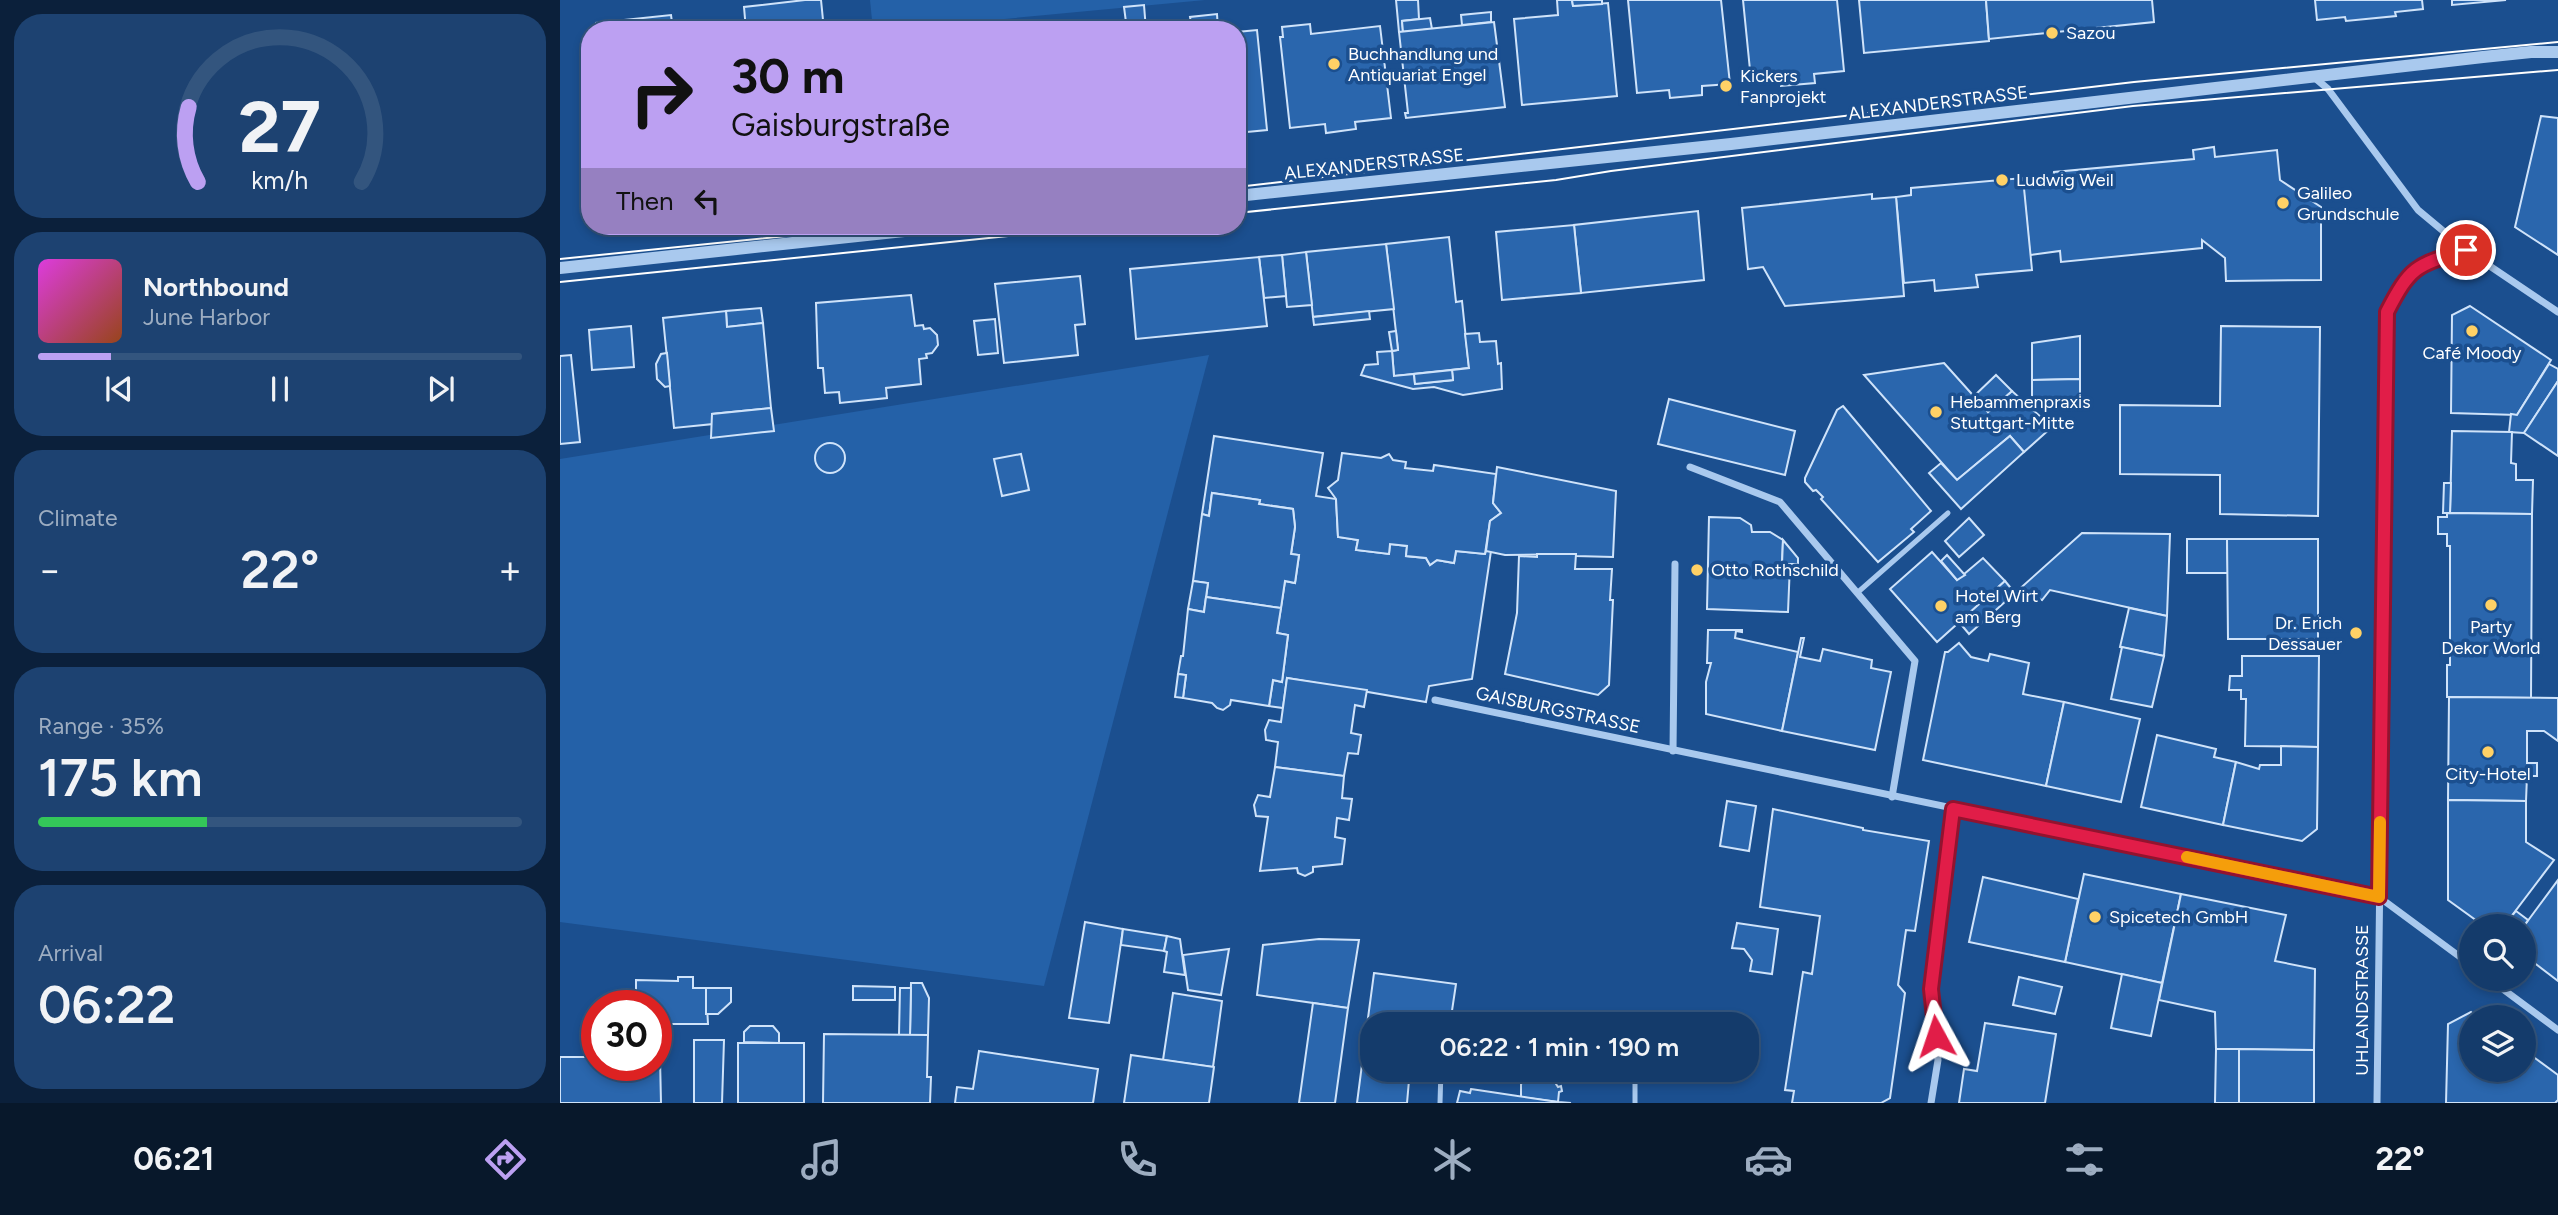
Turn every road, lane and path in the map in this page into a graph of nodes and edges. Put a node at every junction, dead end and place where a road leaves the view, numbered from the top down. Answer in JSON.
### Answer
{"nodes":[{"id":1,"x":2558,"y":52,"type":"edge"},
{"id":2,"x":2315,"y":77,"type":"junction"},
{"id":3,"x":1246,"y":195,"type":"edge"},
{"id":4,"x":867,"y":235,"type":"edge"},
{"id":5,"x":2466,"y":250,"type":"junction"},
{"id":6,"x":560,"y":268,"type":"edge"},
{"id":7,"x":2558,"y":312,"type":"edge"},
{"id":8,"x":1690,"y":467,"type":"dead end"},
{"id":9,"x":1948,"y":513,"type":"dead end"},
{"id":10,"x":1675,"y":564,"type":"dead end"},
{"id":11,"x":1857,"y":593,"type":"junction"},
{"id":12,"x":1435,"y":700,"type":"dead end"},
{"id":13,"x":1673,"y":751,"type":"junction"},
{"id":14,"x":1892,"y":797,"type":"junction"},
{"id":15,"x":1953,"y":809,"type":"junction"},
{"id":16,"x":2379,"y":897,"type":"junction"},
{"id":17,"x":2459,"y":956,"type":"edge"},
{"id":18,"x":2506,"y":991,"type":"edge"},
{"id":19,"x":2558,"y":1030,"type":"edge"},
{"id":20,"x":1441,"y":1082,"type":"edge"},
{"id":21,"x":1634,"y":1082,"type":"edge"},
{"id":22,"x":1440,"y":1103,"type":"edge"},
{"id":23,"x":1635,"y":1103,"type":"edge"},
{"id":24,"x":1931,"y":1103,"type":"edge"},
{"id":25,"x":2377,"y":1103,"type":"edge"}],
"edges":[{"from":1,"to":2,"type":"street","name":"ALEXANDERSTRASSE"},
{"from":2,"to":3,"type":"street","name":"ALEXANDERSTRASSE"},
{"from":2,"to":5,"type":"street"},
{"from":4,"to":6,"type":"street"},
{"from":5,"to":7,"type":"street"},
{"from":5,"to":16,"type":"street","name":"UHLANDSTRASSE"},
{"from":8,"to":11,"type":"street"},
{"from":9,"to":11,"type":"lane"},
{"from":10,"to":13,"type":"street"},
{"from":11,"to":14,"type":"street"},
{"from":12,"to":13,"type":"street","name":"GAISBURGSTRASSE"},
{"from":13,"to":14,"type":"street","name":"GAISBURGSTRASSE"},
{"from":14,"to":15,"type":"street","name":"GAISBURGSTRASSE"},
{"from":15,"to":16,"type":"street","name":"GAISBURGSTRASSE"},
{"from":15,"to":24,"type":"street"},
{"from":16,"to":17,"type":"street","name":"GAISBURGSTRASSE"},
{"from":16,"to":25,"type":"street","name":"UHLANDSTRASSE"},
{"from":18,"to":19,"type":"street"},
{"from":20,"to":22,"type":"lane"},
{"from":21,"to":23,"type":"lane"}]}
